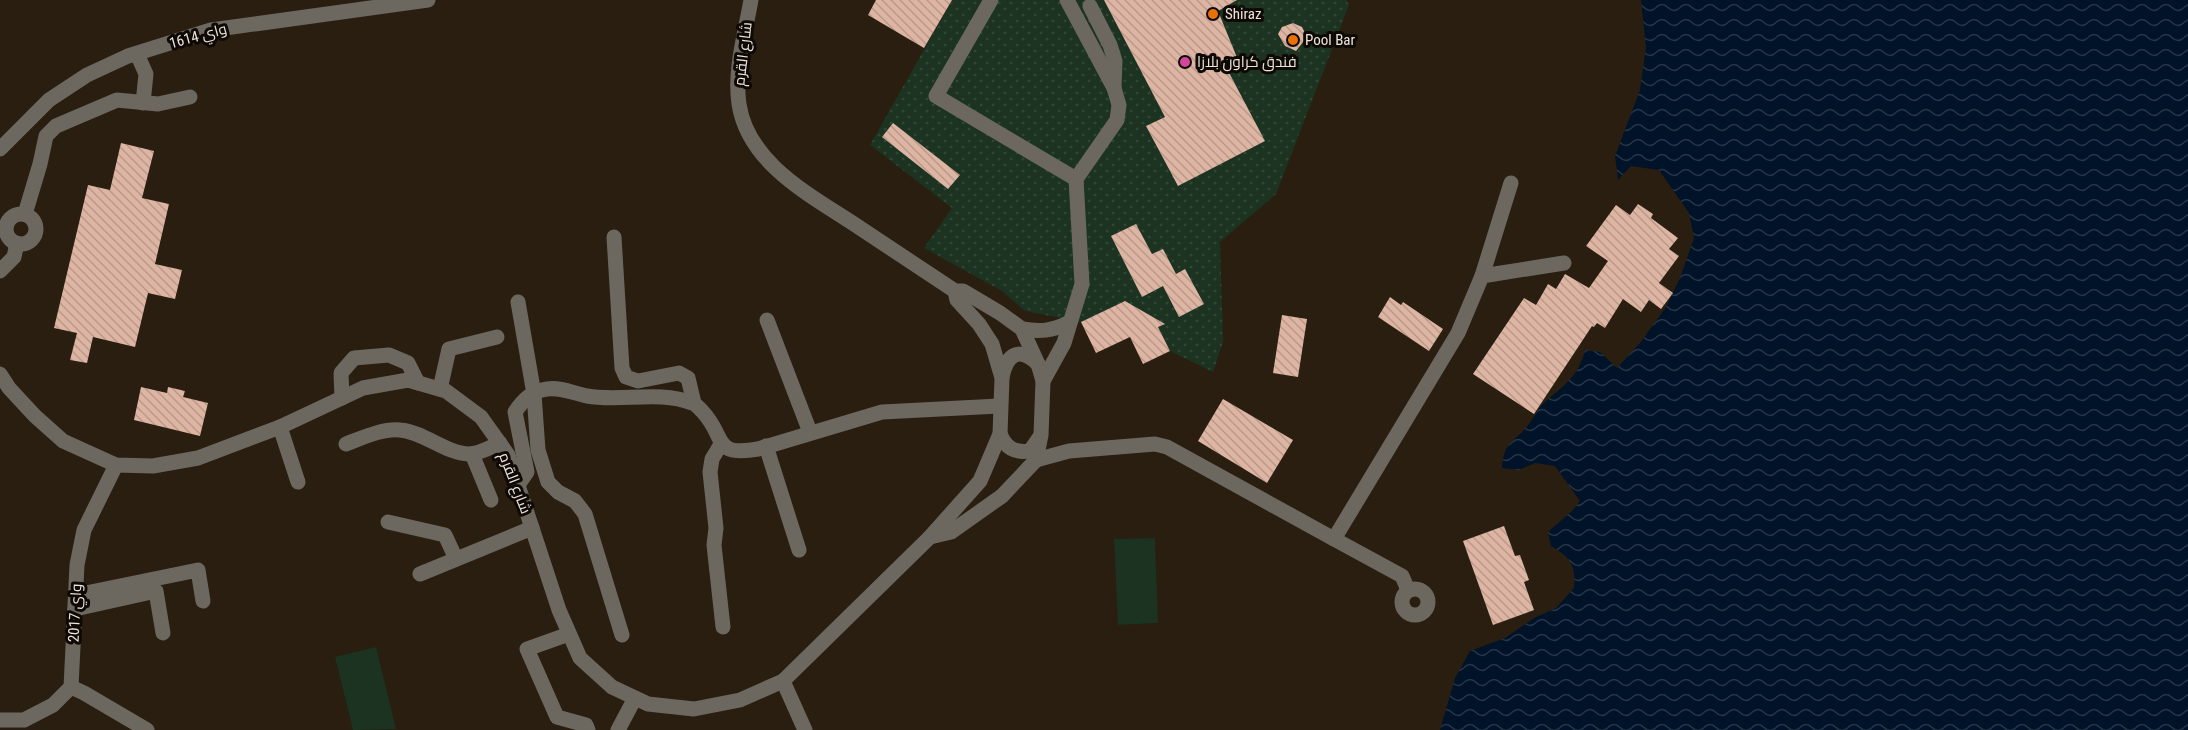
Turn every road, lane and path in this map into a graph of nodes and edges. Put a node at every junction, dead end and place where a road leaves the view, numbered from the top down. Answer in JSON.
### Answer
{"nodes":[{"id":1,"x":428,"y":0,"type":"edge"},
{"id":2,"x":751,"y":0,"type":"edge"},
{"id":3,"x":991,"y":0,"type":"edge"},
{"id":4,"x":1067,"y":0,"type":"edge"},
{"id":5,"x":1090,"y":6,"type":"dead end"},
{"id":6,"x":137,"y":54,"type":"junction"},
{"id":7,"x":1114,"y":88,"type":"junction"},
{"id":8,"x":190,"y":97,"type":"dead end"},
{"id":9,"x":143,"y":103,"type":"junction"},
{"id":10,"x":0,"y":149,"type":"edge"},
{"id":11,"x":1076,"y":179,"type":"junction"},
{"id":12,"x":1511,"y":183,"type":"dead end"},
{"id":13,"x":25,"y":214,"type":"junction"},
{"id":14,"x":614,"y":237,"type":"dead end"},
{"id":15,"x":17,"y":243,"type":"junction"},
{"id":16,"x":1564,"y":262,"type":"dead end"},
{"id":17,"x":0,"y":271,"type":"edge"},
{"id":18,"x":1482,"y":276,"type":"junction"},
{"id":19,"x":955,"y":291,"type":"junction"},
{"id":20,"x":518,"y":302,"type":"dead end"},
{"id":21,"x":767,"y":320,"type":"dead end"},
{"id":22,"x":1068,"y":323,"type":"junction"},
{"id":23,"x":1022,"y":329,"type":"junction"},
{"id":24,"x":497,"y":337,"type":"dead end"},
{"id":25,"x":1038,"y":364,"type":"junction"},
{"id":26,"x":0,"y":374,"type":"edge"},
{"id":27,"x":1002,"y":378,"type":"junction"},
{"id":28,"x":1043,"y":381,"type":"junction"},
{"id":29,"x":417,"y":383,"type":"junction"},
{"id":30,"x":4,"y":389,"type":"edge"},
{"id":31,"x":440,"y":389,"type":"junction"},
{"id":32,"x":534,"y":394,"type":"junction"},
{"id":33,"x":342,"y":398,"type":"junction"},
{"id":34,"x":693,"y":403,"type":"junction"},
{"id":35,"x":999,"y":406,"type":"junction"},
{"id":36,"x":280,"y":427,"type":"junction"},
{"id":37,"x":810,"y":432,"type":"junction"},
{"id":38,"x":1000,"y":434,"type":"junction"},
{"id":39,"x":1041,"y":435,"type":"junction"},
{"id":40,"x":500,"y":443,"type":"junction"},
{"id":41,"x":346,"y":444,"type":"dead end"},
{"id":42,"x":721,"y":444,"type":"junction"},
{"id":43,"x":766,"y":446,"type":"junction"},
{"id":44,"x":472,"y":454,"type":"junction"},
{"id":45,"x":1036,"y":460,"type":"junction"},
{"id":46,"x":116,"y":465,"type":"junction"},
{"id":47,"x":298,"y":482,"type":"dead end"},
{"id":48,"x":518,"y":485,"type":"junction"},
{"id":49,"x":491,"y":500,"type":"dead end"},
{"id":50,"x":388,"y":522,"type":"dead end"},
{"id":51,"x":532,"y":528,"type":"junction"},
{"id":52,"x":930,"y":537,"type":"junction"},
{"id":53,"x":1334,"y":539,"type":"junction"},
{"id":54,"x":799,"y":550,"type":"dead end"},
{"id":55,"x":456,"y":559,"type":"junction"},
{"id":56,"x":420,"y":574,"type":"dead end"},
{"id":57,"x":1408,"y":590,"type":"dead end"},
{"id":58,"x":203,"y":601,"type":"dead end"},
{"id":59,"x":75,"y":602,"type":"junction"},
{"id":60,"x":723,"y":627,"type":"dead end"},
{"id":61,"x":163,"y":633,"type":"dead end"},
{"id":62,"x":570,"y":634,"type":"junction"},
{"id":63,"x":622,"y":635,"type":"dead end"},
{"id":64,"x":783,"y":681,"type":"junction"},
{"id":65,"x":70,"y":687,"type":"junction"},
{"id":66,"x":635,"y":698,"type":"junction"},
{"id":67,"x":0,"y":720,"type":"edge"},
{"id":68,"x":147,"y":730,"type":"edge"},
{"id":69,"x":588,"y":730,"type":"edge"},
{"id":70,"x":618,"y":730,"type":"edge"},
{"id":71,"x":805,"y":730,"type":"edge"}],
"edges":[{"from":1,"to":6,"type":"street","name":"واي 1614"},
{"from":2,"to":19,"type":"street","name":"شارع القرم"},
{"from":3,"to":11,"type":"street"},
{"from":4,"to":7,"type":"street"},
{"from":5,"to":7,"type":"street"},
{"from":6,"to":9,"type":"street"},
{"from":6,"to":10,"type":"street","name":"واي 1614"},
{"from":7,"to":11,"type":"street"},
{"from":8,"to":9,"type":"street"},
{"from":9,"to":13,"type":"street"},
{"from":11,"to":22,"type":"street"},
{"from":12,"to":18,"type":"street"},
{"from":13,"to":15,"type":"street"},
{"from":13,"to":15,"type":"street"},
{"from":14,"to":34,"type":"street"},
{"from":15,"to":17,"type":"street"},
{"from":16,"to":18,"type":"street"},
{"from":18,"to":53,"type":"street"},
{"from":19,"to":23,"type":"street","name":"شارع القرم"},
{"from":19,"to":27,"type":"street","name":"شارع القرم"},
{"from":20,"to":32,"type":"street"},
{"from":21,"to":37,"type":"street"},
{"from":22,"to":23,"type":"street"},
{"from":22,"to":28,"type":"street"},
{"from":23,"to":25,"type":"street","name":"شارع القرم"},
{"from":24,"to":31,"type":"street"},
{"from":25,"to":27,"type":"street"},
{"from":25,"to":28,"type":"street","name":"شارع القرم"},
{"from":26,"to":30,"type":"street","name":"شارع القرم"},
{"from":27,"to":35,"type":"street","name":"شارع القرم"},
{"from":28,"to":39,"type":"street","name":"شارع القرم"},
{"from":29,"to":31,"type":"street","name":"شارع القرم"},
{"from":29,"to":33,"type":"street","name":"شارع القرم"},
{"from":29,"to":33,"type":"street"},
{"from":30,"to":46,"type":"street","name":"شارع القرم"},
{"from":31,"to":40,"type":"street","name":"شارع القرم"},
{"from":32,"to":34,"type":"street"},
{"from":32,"to":48,"type":"street"},
{"from":32,"to":63,"type":"street"},
{"from":33,"to":36,"type":"street","name":"شارع القرم"},
{"from":34,"to":42,"type":"street"},
{"from":35,"to":37,"type":"street"},
{"from":35,"to":38,"type":"street","name":"شارع القرم"},
{"from":36,"to":46,"type":"street","name":"شارع القرم"},
{"from":36,"to":47,"type":"street"},
{"from":37,"to":43,"type":"street"},
{"from":38,"to":39,"type":"street"},
{"from":38,"to":52,"type":"street","name":"شارع القرم"},
{"from":39,"to":45,"type":"street","name":"شارع القرم"},
{"from":40,"to":44,"type":"street"},
{"from":40,"to":48,"type":"street","name":"شارع القرم"},
{"from":41,"to":44,"type":"street"},
{"from":42,"to":43,"type":"street"},
{"from":42,"to":60,"type":"street"},
{"from":43,"to":54,"type":"street"},
{"from":44,"to":49,"type":"street"},
{"from":45,"to":52,"type":"street","name":"شارع القرم"},
{"from":45,"to":53,"type":"street"},
{"from":46,"to":59,"type":"street","name":"واي 2017"},
{"from":48,"to":51,"type":"street","name":"شارع القرم"},
{"from":50,"to":55,"type":"street"},
{"from":51,"to":55,"type":"street"},
{"from":51,"to":62,"type":"street","name":"شارع القرم"},
{"from":52,"to":64,"type":"street","name":"شارع القرم"},
{"from":53,"to":57,"type":"street"},
{"from":55,"to":56,"type":"street"},
{"from":58,"to":59,"type":"street"},
{"from":59,"to":61,"type":"street"},
{"from":59,"to":65,"type":"street","name":"واي 2017"},
{"from":62,"to":66,"type":"street","name":"شارع القرم"},
{"from":62,"to":69,"type":"street"},
{"from":64,"to":66,"type":"street","name":"شارع القرم"},
{"from":64,"to":71,"type":"street"},
{"from":65,"to":67,"type":"street"},
{"from":65,"to":68,"type":"street"},
{"from":66,"to":70,"type":"street"}]}
